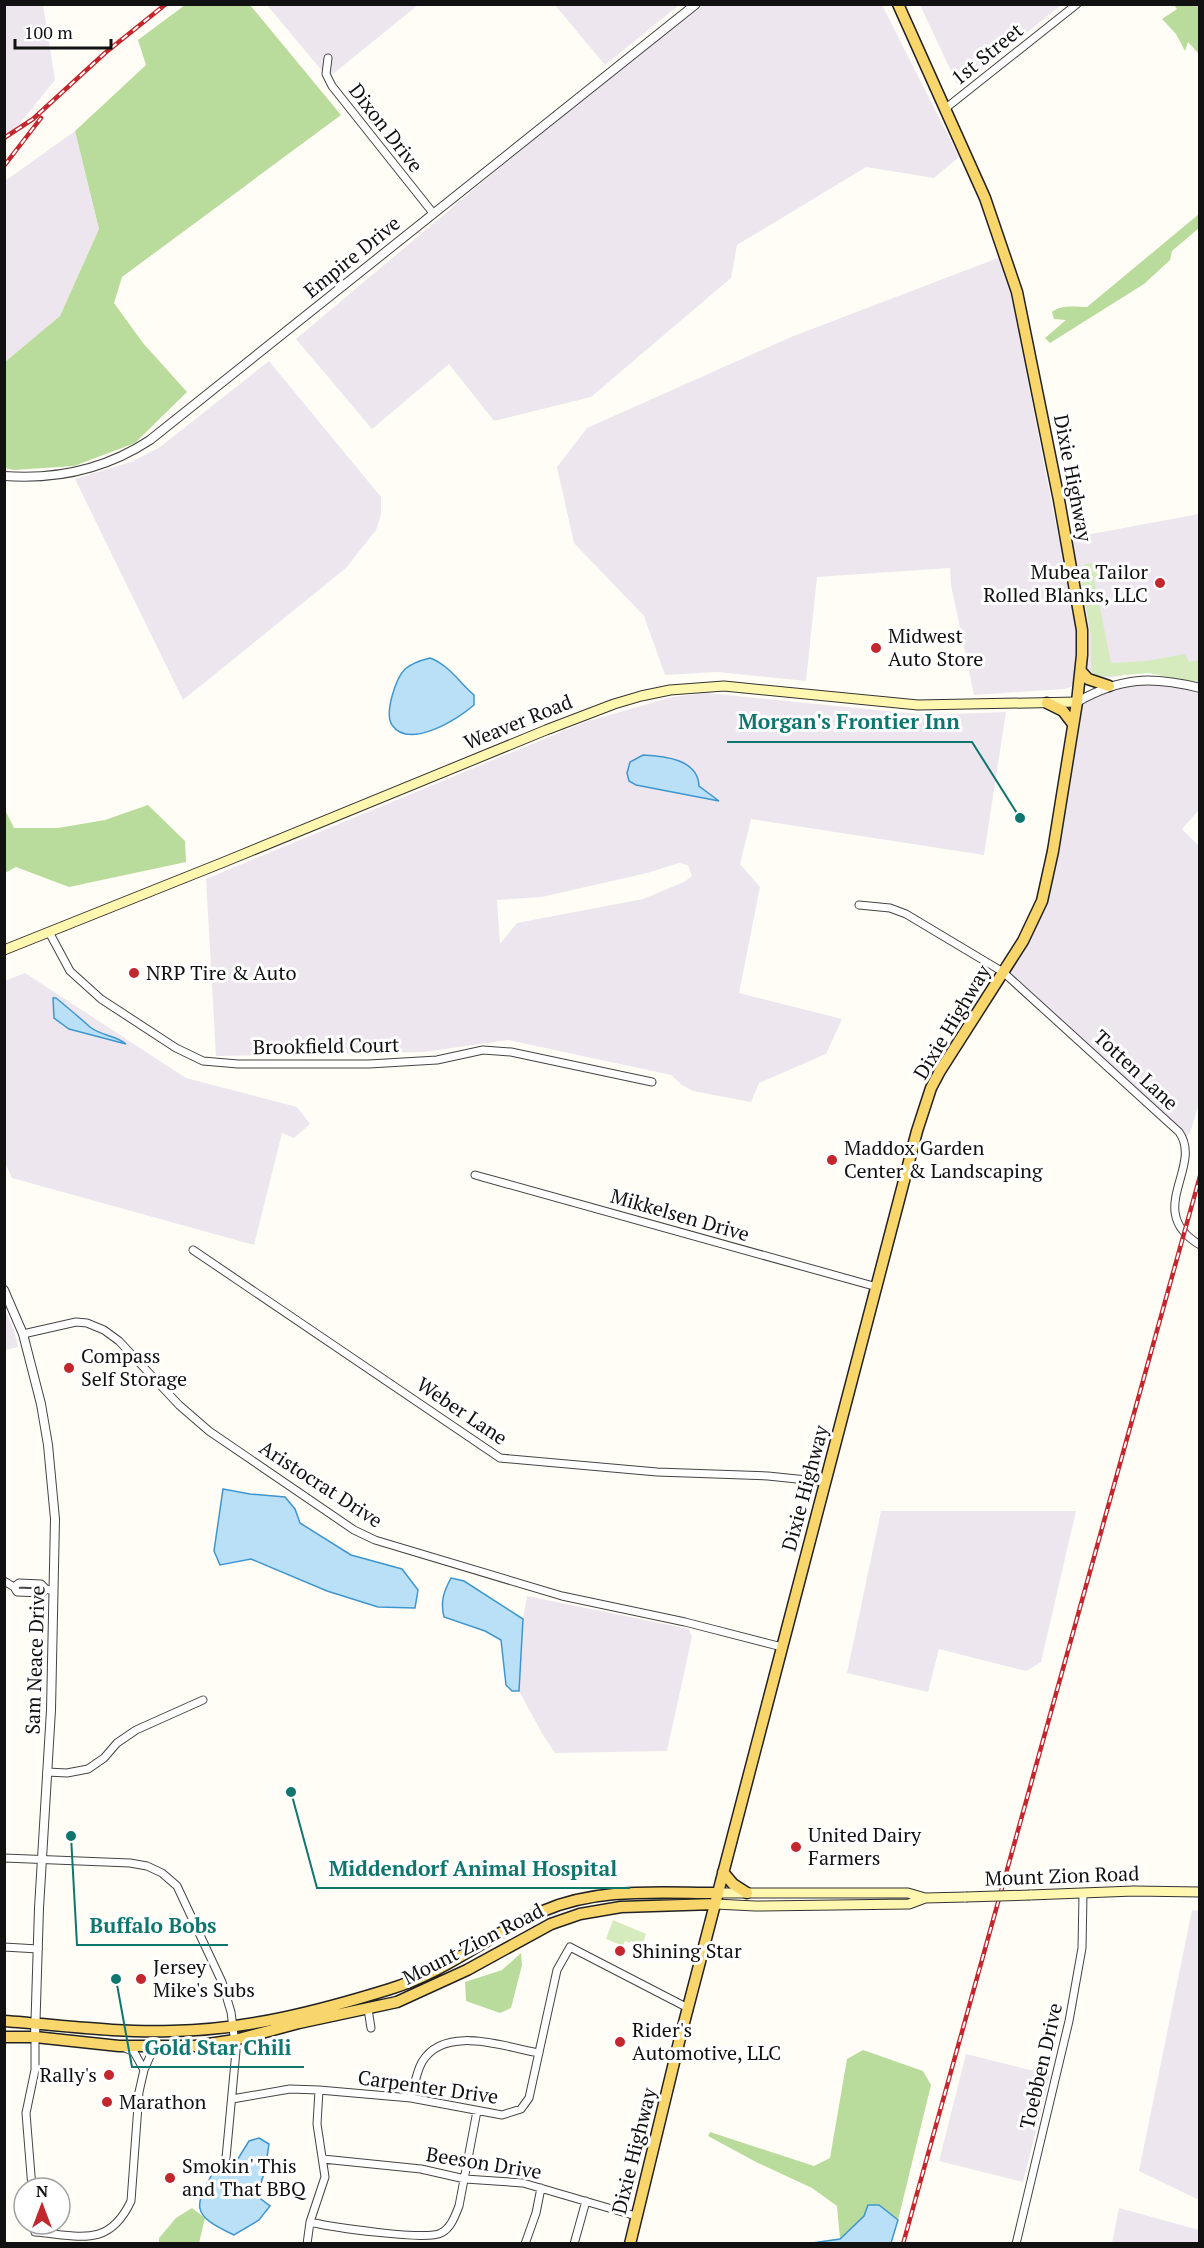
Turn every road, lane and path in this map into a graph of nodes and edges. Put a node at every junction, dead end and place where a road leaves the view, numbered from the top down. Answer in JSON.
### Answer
{"nodes":[{"id":1,"x":696,"y":4,"type":"edge"},
{"id":2,"x":898,"y":4,"type":"edge"},
{"id":3,"x":1077,"y":4,"type":"edge"},
{"id":4,"x":328,"y":58,"type":"dead end"},
{"id":5,"x":946,"y":108,"type":"junction"},
{"id":6,"x":433,"y":213,"type":"junction"},
{"id":7,"x":4,"y":476,"type":"edge"},
{"id":8,"x":1081,"y":671,"type":"junction"},
{"id":9,"x":1109,"y":686,"type":"junction"},
{"id":10,"x":1200,"y":688,"type":"edge"},
{"id":11,"x":1077,"y":702,"type":"junction"},
{"id":12,"x":1047,"y":703,"type":"junction"},
{"id":13,"x":1073,"y":724,"type":"junction"},
{"id":14,"x":859,"y":905,"type":"dead end"},
{"id":15,"x":49,"y":932,"type":"junction"},
{"id":16,"x":4,"y":950,"type":"edge"},
{"id":17,"x":1003,"y":972,"type":"junction"},
{"id":18,"x":652,"y":1082,"type":"dead end"},
{"id":19,"x":474,"y":1175,"type":"dead end"},
{"id":20,"x":1200,"y":1245,"type":"edge"},
{"id":21,"x":194,"y":1250,"type":"dead end"},
{"id":22,"x":877,"y":1287,"type":"junction"},
{"id":23,"x":4,"y":1290,"type":"edge"},
{"id":24,"x":23,"y":1334,"type":"junction"},
{"id":25,"x":826,"y":1482,"type":"junction"},
{"id":26,"x":4,"y":1581,"type":"edge"},
{"id":27,"x":50,"y":1589,"type":"junction"},
{"id":28,"x":782,"y":1647,"type":"junction"},
{"id":29,"x":203,"y":1700,"type":"dead end"},
{"id":30,"x":47,"y":1772,"type":"junction"},
{"id":31,"x":4,"y":1858,"type":"edge"},
{"id":32,"x":42,"y":1860,"type":"junction"},
{"id":33,"x":723,"y":1872,"type":"junction"},
{"id":34,"x":1200,"y":1892,"type":"edge"},
{"id":35,"x":718,"y":1893,"type":"junction"},
{"id":36,"x":747,"y":1893,"type":"junction"},
{"id":37,"x":1083,"y":1894,"type":"junction"},
{"id":38,"x":925,"y":1898,"type":"junction"},
{"id":39,"x":715,"y":1904,"type":"junction"},
{"id":40,"x":4,"y":1947,"type":"edge"},
{"id":41,"x":38,"y":1949,"type":"junction"},
{"id":42,"x":688,"y":2008,"type":"junction"},
{"id":43,"x":368,"y":2009,"type":"junction"},
{"id":44,"x":4,"y":2021,"type":"edge"},
{"id":45,"x":36,"y":2023,"type":"junction"},
{"id":46,"x":234,"y":2027,"type":"junction"},
{"id":47,"x":371,"y":2028,"type":"dead end"},
{"id":48,"x":4,"y":2037,"type":"edge"},
{"id":49,"x":35,"y":2037,"type":"junction"},
{"id":50,"x":235,"y":2040,"type":"junction"},
{"id":51,"x":119,"y":2046,"type":"junction"},
{"id":52,"x":160,"y":2046,"type":"junction"},
{"id":53,"x":538,"y":2053,"type":"junction"},
{"id":54,"x":144,"y":2070,"type":"junction"},
{"id":55,"x":319,"y":2090,"type":"junction"},
{"id":56,"x":411,"y":2098,"type":"junction"},
{"id":57,"x":232,"y":2099,"type":"junction"},
{"id":58,"x":477,"y":2110,"type":"junction"},
{"id":59,"x":226,"y":2158,"type":"dead end"},
{"id":60,"x":323,"y":2159,"type":"junction"},
{"id":61,"x":31,"y":2176,"type":"edge"},
{"id":62,"x":465,"y":2179,"type":"junction"},
{"id":63,"x":541,"y":2188,"type":"junction"},
{"id":64,"x":586,"y":2201,"type":"junction"},
{"id":65,"x":636,"y":2216,"type":"junction"},
{"id":66,"x":310,"y":2222,"type":"junction"},
{"id":67,"x":72,"y":2235,"type":"edge"},
{"id":68,"x":307,"y":2244,"type":"edge"},
{"id":69,"x":525,"y":2244,"type":"edge"},
{"id":70,"x":574,"y":2244,"type":"edge"},
{"id":71,"x":630,"y":2244,"type":"edge"},
{"id":72,"x":1016,"y":2244,"type":"edge"}],
"edges":[{"from":1,"to":6,"type":"street","name":"Empire Drive"},
{"from":2,"to":5,"type":"main road","name":"Dixie Highway"},
{"from":3,"to":5,"type":"street","name":"1st Street"},
{"from":4,"to":6,"type":"street","name":"Dixon Drive"},
{"from":5,"to":8,"type":"main road","name":"Dixie Highway"},
{"from":6,"to":7,"type":"street","name":"Empire Drive"},
{"from":8,"to":9,"type":"main road"},
{"from":8,"to":11,"type":"main road","name":"Dixie Highway"},
{"from":9,"to":10,"type":"street"},
{"from":9,"to":11,"type":"street"},
{"from":11,"to":12,"type":"main road","name":"Weaver Road"},
{"from":11,"to":13,"type":"main road","name":"Dixie Highway"},
{"from":12,"to":13,"type":"main road"},
{"from":12,"to":15,"type":"main road","name":"Weaver Road"},
{"from":13,"to":17,"type":"main road","name":"Dixie Highway"},
{"from":14,"to":17,"type":"street","name":"Totten Lane"},
{"from":15,"to":16,"type":"main road","name":"Weaver Road"},
{"from":15,"to":18,"type":"street","name":"Brookfield Court"},
{"from":17,"to":20,"type":"street","name":"Totten Lane"},
{"from":17,"to":22,"type":"main road","name":"Dixie Highway"},
{"from":19,"to":22,"type":"street","name":"Mikkelsen Drive"},
{"from":21,"to":25,"type":"street","name":"Weber Lane"},
{"from":22,"to":25,"type":"main road","name":"Dixie Highway"},
{"from":23,"to":24,"type":"street","name":"Sam Neace Drive"},
{"from":24,"to":27,"type":"street","name":"Sam Neace Drive"},
{"from":24,"to":28,"type":"street","name":"Aristocrat Drive"},
{"from":25,"to":28,"type":"main road","name":"Dixie Highway"},
{"from":26,"to":27,"type":"street"},
{"from":27,"to":30,"type":"street","name":"Sam Neace Drive"},
{"from":28,"to":33,"type":"main road","name":"Dixie Highway"},
{"from":29,"to":30,"type":"street"},
{"from":30,"to":32,"type":"street","name":"Sam Neace Drive"},
{"from":31,"to":32,"type":"street"},
{"from":32,"to":41,"type":"street","name":"Sam Neace Drive"},
{"from":32,"to":46,"type":"street"},
{"from":33,"to":35,"type":"main road","name":"Dixie Highway"},
{"from":33,"to":36,"type":"main road"},
{"from":34,"to":37,"type":"main road","name":"Mount Zion Road"},
{"from":35,"to":36,"type":"main road","name":"Mount Zion Road"},
{"from":35,"to":39,"type":"main road","name":"Dixie Highway"},
{"from":35,"to":46,"type":"main road","name":"Mount Zion Road"},
{"from":36,"to":38,"type":"main road","name":"Mount Zion Road"},
{"from":37,"to":38,"type":"main road","name":"Mount Zion Road","bridge":true},
{"from":37,"to":72,"type":"street","name":"Toebben Drive"},
{"from":38,"to":39,"type":"main road","name":"Mount Zion Road"},
{"from":39,"to":42,"type":"main road","name":"Dixie Highway"},
{"from":39,"to":43,"type":"main road","name":"Mount Zion Road"},
{"from":40,"to":41,"type":"street"},
{"from":41,"to":45,"type":"street","name":"Sam Neace Drive"},
{"from":42,"to":53,"type":"street","name":"Carpenter Drive"},
{"from":42,"to":65,"type":"main road","name":"Dixie Highway"},
{"from":43,"to":47,"type":"street"},
{"from":43,"to":50,"type":"main road","name":"Mount Zion Road"},
{"from":44,"to":45,"type":"main road","name":"Mount Zion Road"},
{"from":45,"to":46,"type":"main road","name":"Mount Zion Road"},
{"from":45,"to":49,"type":"street","name":"Sam Neace Drive"},
{"from":46,"to":50,"type":"street"},
{"from":48,"to":49,"type":"main road","name":"Mount Zion Road"},
{"from":49,"to":51,"type":"main road","name":"Mount Zion Road"},
{"from":49,"to":61,"type":"street"},
{"from":50,"to":52,"type":"main road","name":"Mount Zion Road"},
{"from":50,"to":57,"type":"street"},
{"from":51,"to":52,"type":"main road","name":"Mount Zion Road"},
{"from":51,"to":54,"type":"street"},
{"from":52,"to":54,"type":"street"},
{"from":53,"to":56,"type":"street"},
{"from":53,"to":58,"type":"street","name":"Carpenter Drive"},
{"from":54,"to":67,"type":"street"},
{"from":55,"to":56,"type":"street","name":"Carpenter Drive"},
{"from":55,"to":57,"type":"street","name":"Carpenter Drive"},
{"from":55,"to":60,"type":"street"},
{"from":56,"to":58,"type":"street","name":"Carpenter Drive"},
{"from":57,"to":59,"type":"street"},
{"from":58,"to":62,"type":"street"},
{"from":60,"to":62,"type":"street","name":"Beeson Drive"},
{"from":60,"to":66,"type":"street"},
{"from":62,"to":63,"type":"street","name":"Beeson Drive"},
{"from":62,"to":66,"type":"street"},
{"from":63,"to":64,"type":"street","name":"Beeson Drive"},
{"from":63,"to":69,"type":"street"},
{"from":64,"to":65,"type":"street","name":"Beeson Drive"},
{"from":64,"to":70,"type":"street"},
{"from":65,"to":71,"type":"main road","name":"Dixie Highway"},
{"from":66,"to":68,"type":"street"}]}
